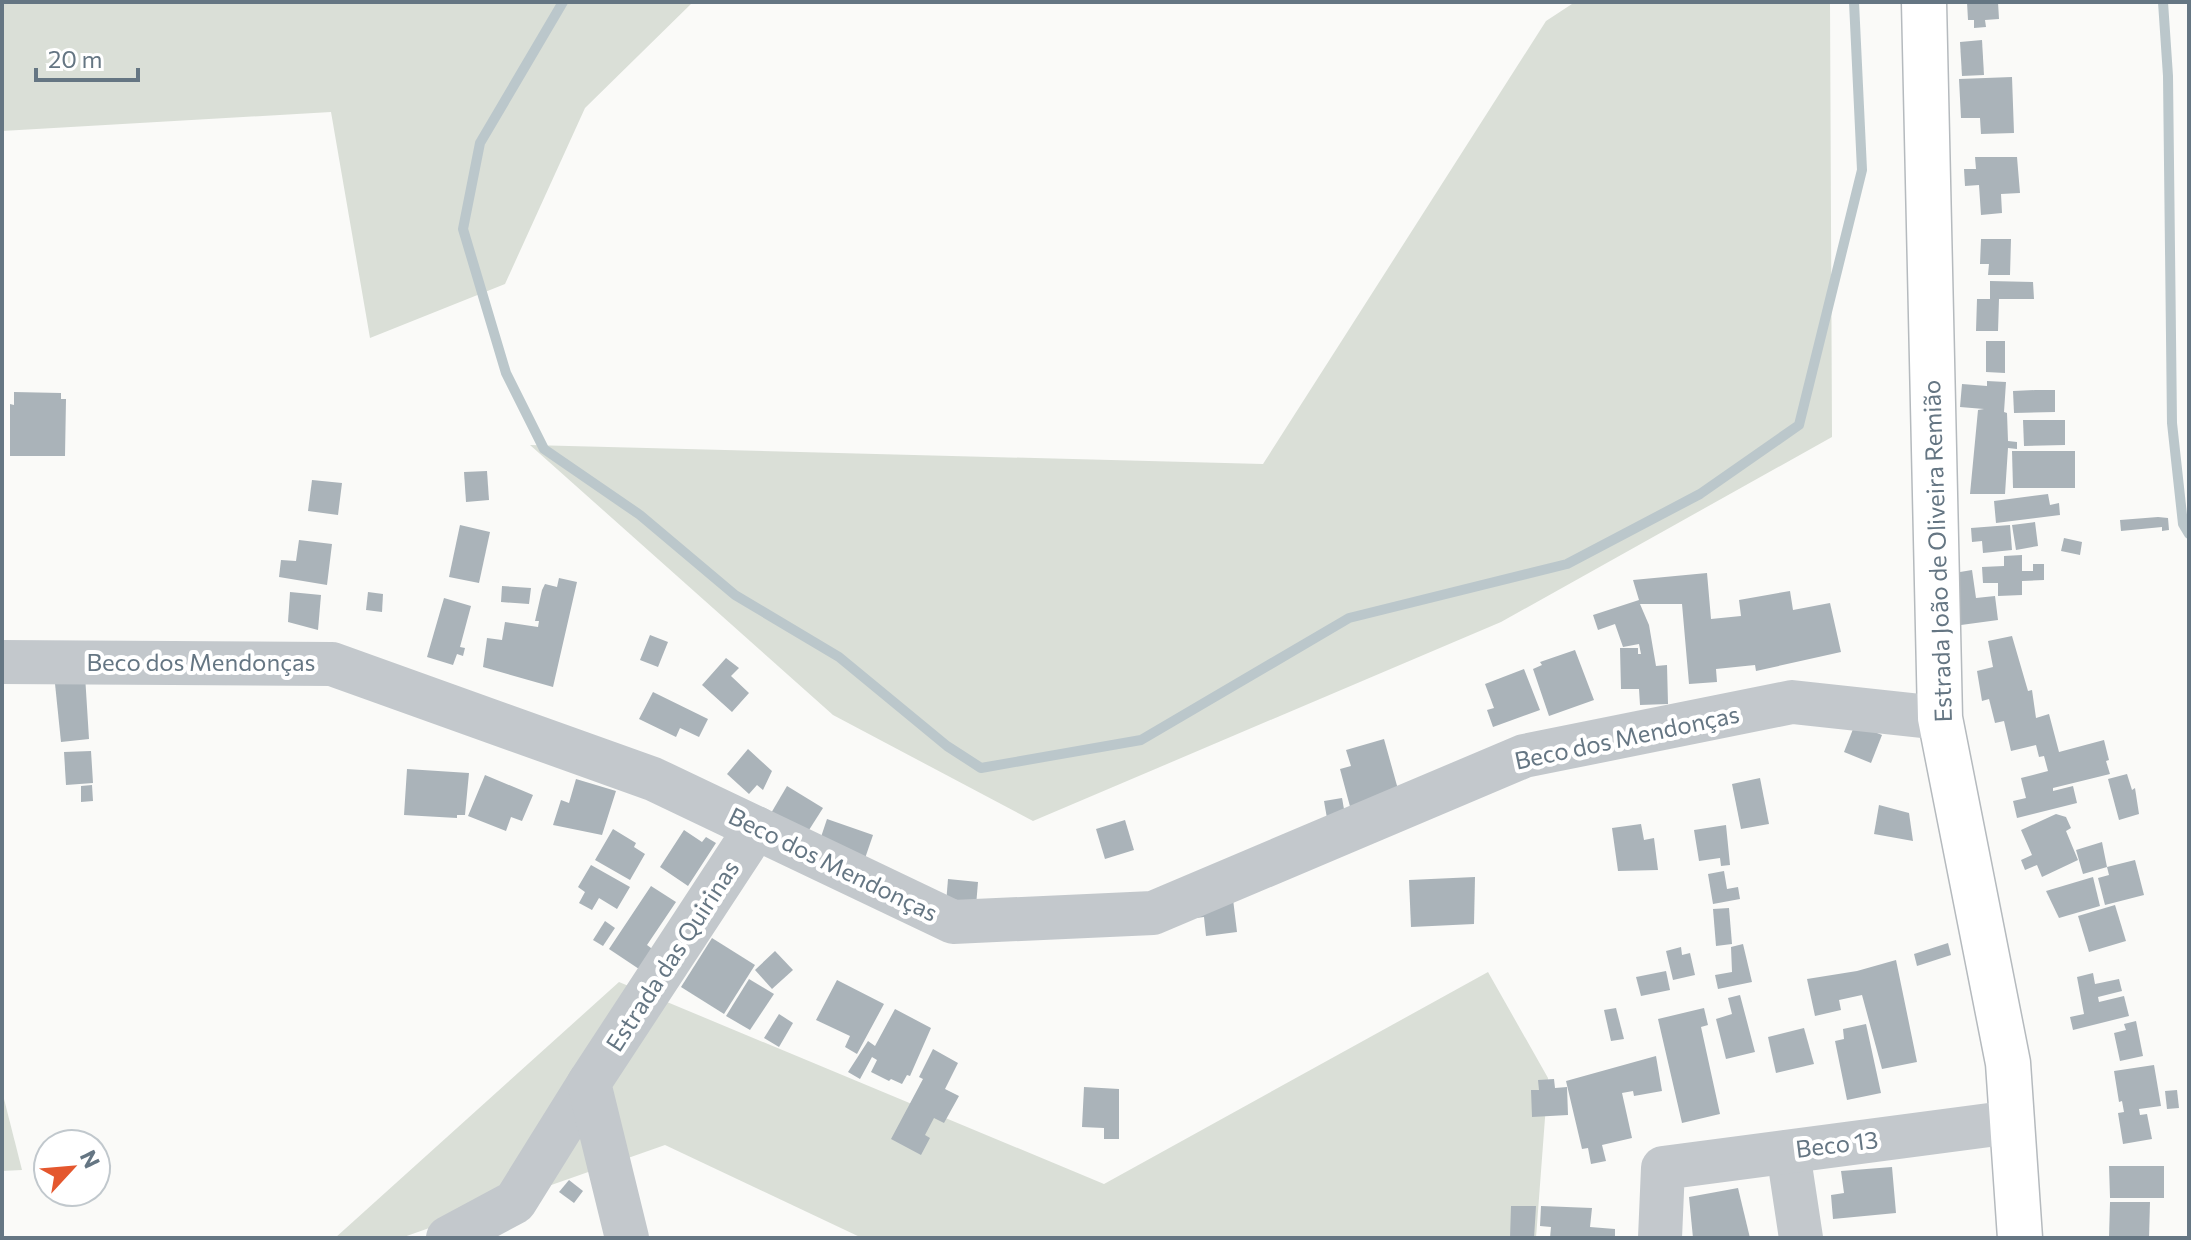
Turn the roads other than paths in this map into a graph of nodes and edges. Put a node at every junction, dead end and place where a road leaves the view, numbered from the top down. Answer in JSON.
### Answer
{"nodes":[{"id":1,"x":1924,"y":2,"type":"edge"},
{"id":2,"x":2,"y":662,"type":"edge"},
{"id":3,"x":1940,"y":718,"type":"junction"},
{"id":4,"x":756,"y":828,"type":"junction"},
{"id":5,"x":589,"y":1083,"type":"junction"},
{"id":6,"x":2012,"y":1122,"type":"junction"},
{"id":7,"x":1788,"y":1152,"type":"junction"},
{"id":8,"x":513,"y":1220,"type":"edge"},
{"id":9,"x":448,"y":1238,"type":"edge"},
{"id":10,"x":627,"y":1238,"type":"edge"},
{"id":11,"x":1660,"y":1238,"type":"edge"},
{"id":12,"x":1801,"y":1238,"type":"edge"},
{"id":13,"x":2020,"y":1238,"type":"edge"}],
"edges":[{"from":1,"to":3,"type":"main road","name":"Estrada João de Oliveira Remião"},
{"from":2,"to":4,"type":"street","name":"Beco dos Mendonças"},
{"from":3,"to":4,"type":"street","name":"Beco dos Mendonças"},
{"from":3,"to":6,"type":"main road","name":"Estrada João de Oliveira Remião"},
{"from":4,"to":5,"type":"street","name":"Estrada das Quirinas"},
{"from":5,"to":8,"type":"street","name":"Estrada das Quirinas"},
{"from":5,"to":10,"type":"street"},
{"from":6,"to":7,"type":"street","name":"Beco 13"},
{"from":6,"to":13,"type":"main road","name":"Estrada João de Oliveira Remião"},
{"from":7,"to":11,"type":"street","name":"Beco 13"},
{"from":7,"to":12,"type":"street"},
{"from":8,"to":9,"type":"street","name":"Estrada das Quirinas"}]}
